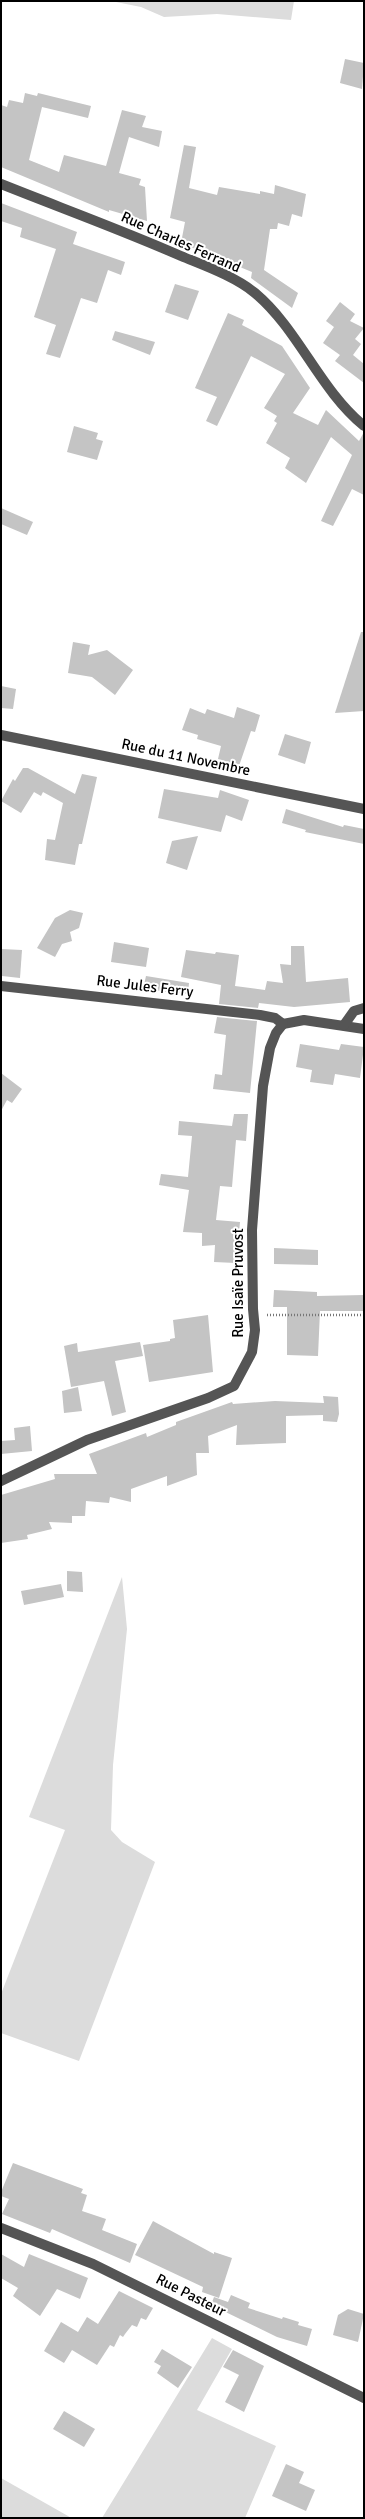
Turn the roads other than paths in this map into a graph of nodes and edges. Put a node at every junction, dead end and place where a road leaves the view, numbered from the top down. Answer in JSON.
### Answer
{"nodes":[{"id":1,"x":1,"y":184,"type":"edge"},
{"id":2,"x":364,"y":426,"type":"edge"},
{"id":3,"x":1,"y":735,"type":"edge"},
{"id":4,"x":364,"y":809,"type":"edge"},
{"id":5,"x":1,"y":986,"type":"edge"},
{"id":6,"x":364,"y":1008,"type":"edge"},
{"id":7,"x":283,"y":1024,"type":"junction"},
{"id":8,"x":344,"y":1025,"type":"junction"},
{"id":9,"x":364,"y":1029,"type":"edge"},
{"id":10,"x":1,"y":1481,"type":"edge"},
{"id":11,"x":1,"y":2228,"type":"edge"},
{"id":12,"x":364,"y":2398,"type":"edge"}],
"edges":[{"from":1,"to":2,"type":"street","name":"Rue Charles Ferrand"},
{"from":3,"to":4,"type":"street","name":"Rue du 11 Novembre"},
{"from":5,"to":7,"type":"street","name":"Rue Jules Ferry"},
{"from":6,"to":8,"type":"street"},
{"from":7,"to":8,"type":"street"},
{"from":7,"to":10,"type":"street","name":"Rue Isaïe Pruvost"},
{"from":8,"to":9,"type":"street"},
{"from":11,"to":12,"type":"street","name":"Rue Pasteur"}]}
